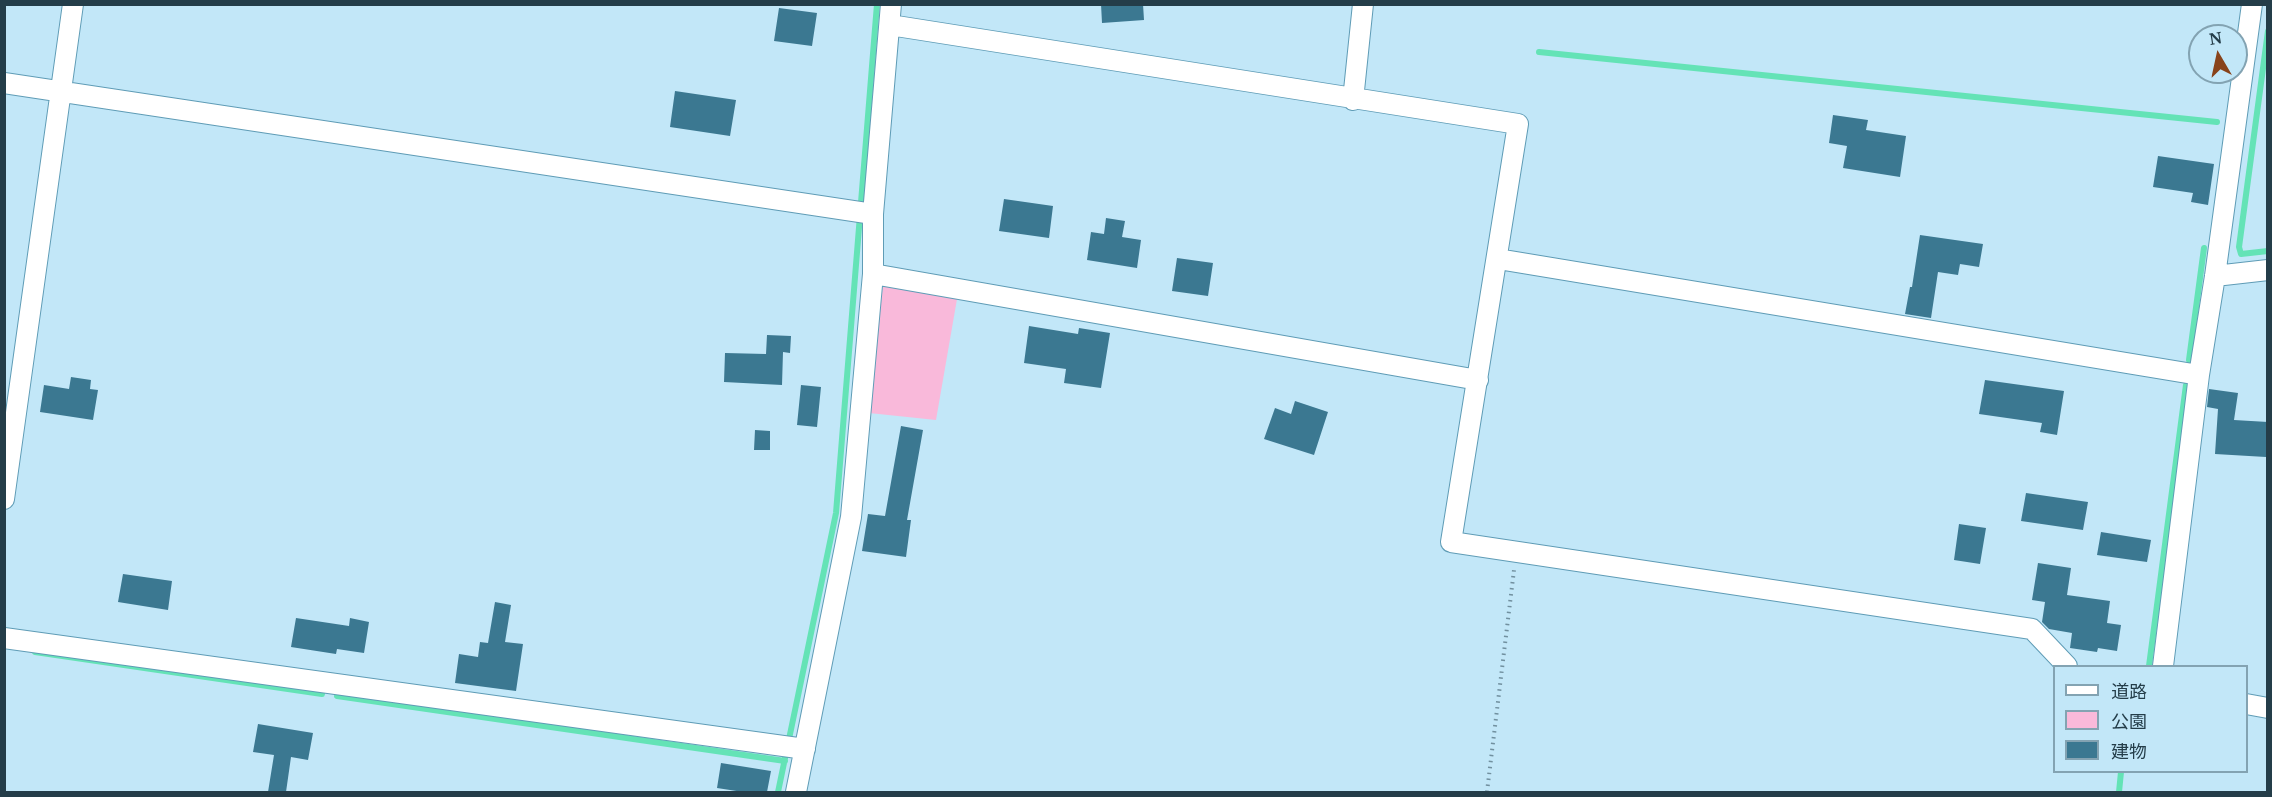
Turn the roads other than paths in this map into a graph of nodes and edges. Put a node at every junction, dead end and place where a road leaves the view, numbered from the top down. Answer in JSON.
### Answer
{"nodes":[{"id":1,"x":73,"y":4,"type":"edge"},
{"id":2,"x":891,"y":4,"type":"edge"},
{"id":3,"x":1363,"y":4,"type":"edge"},
{"id":4,"x":2252,"y":4,"type":"edge"},
{"id":5,"x":890,"y":25,"type":"junction"},
{"id":6,"x":4,"y":82,"type":"edge"},
{"id":7,"x":60,"y":91,"type":"junction"},
{"id":8,"x":1353,"y":99,"type":"junction"},
{"id":9,"x":873,"y":214,"type":"junction"},
{"id":10,"x":1498,"y":259,"type":"junction"},
{"id":11,"x":2268,"y":270,"type":"edge"},
{"id":12,"x":873,"y":274,"type":"junction"},
{"id":13,"x":2215,"y":276,"type":"junction"},
{"id":14,"x":2199,"y":375,"type":"junction"},
{"id":15,"x":1478,"y":380,"type":"junction"},
{"id":16,"x":4,"y":499,"type":"edge"},
{"id":17,"x":4,"y":638,"type":"edge"},
{"id":18,"x":2066,"y":665,"type":"edge"},
{"id":19,"x":2163,"y":665,"type":"edge"},
{"id":20,"x":2248,"y":704,"type":"edge"},
{"id":21,"x":2268,"y":708,"type":"edge"},
{"id":22,"x":805,"y":748,"type":"junction"},
{"id":23,"x":796,"y":792,"type":"edge"}],
"edges":[{"from":1,"to":7,"type":"street"},
{"from":2,"to":5,"type":"street"},
{"from":3,"to":8,"type":"street"},
{"from":4,"to":13,"type":"street"},
{"from":5,"to":8,"type":"street"},
{"from":5,"to":9,"type":"street"},
{"from":6,"to":7,"type":"street"},
{"from":7,"to":9,"type":"street"},
{"from":7,"to":16,"type":"street"},
{"from":8,"to":10,"type":"street"},
{"from":9,"to":12,"type":"street"},
{"from":10,"to":14,"type":"street"},
{"from":10,"to":15,"type":"street"},
{"from":11,"to":13,"type":"street"},
{"from":12,"to":15,"type":"street"},
{"from":12,"to":22,"type":"street"},
{"from":13,"to":14,"type":"street"},
{"from":14,"to":19,"type":"street"},
{"from":15,"to":18,"type":"street"},
{"from":17,"to":22,"type":"street"},
{"from":20,"to":21,"type":"street"},
{"from":22,"to":23,"type":"street"}]}
